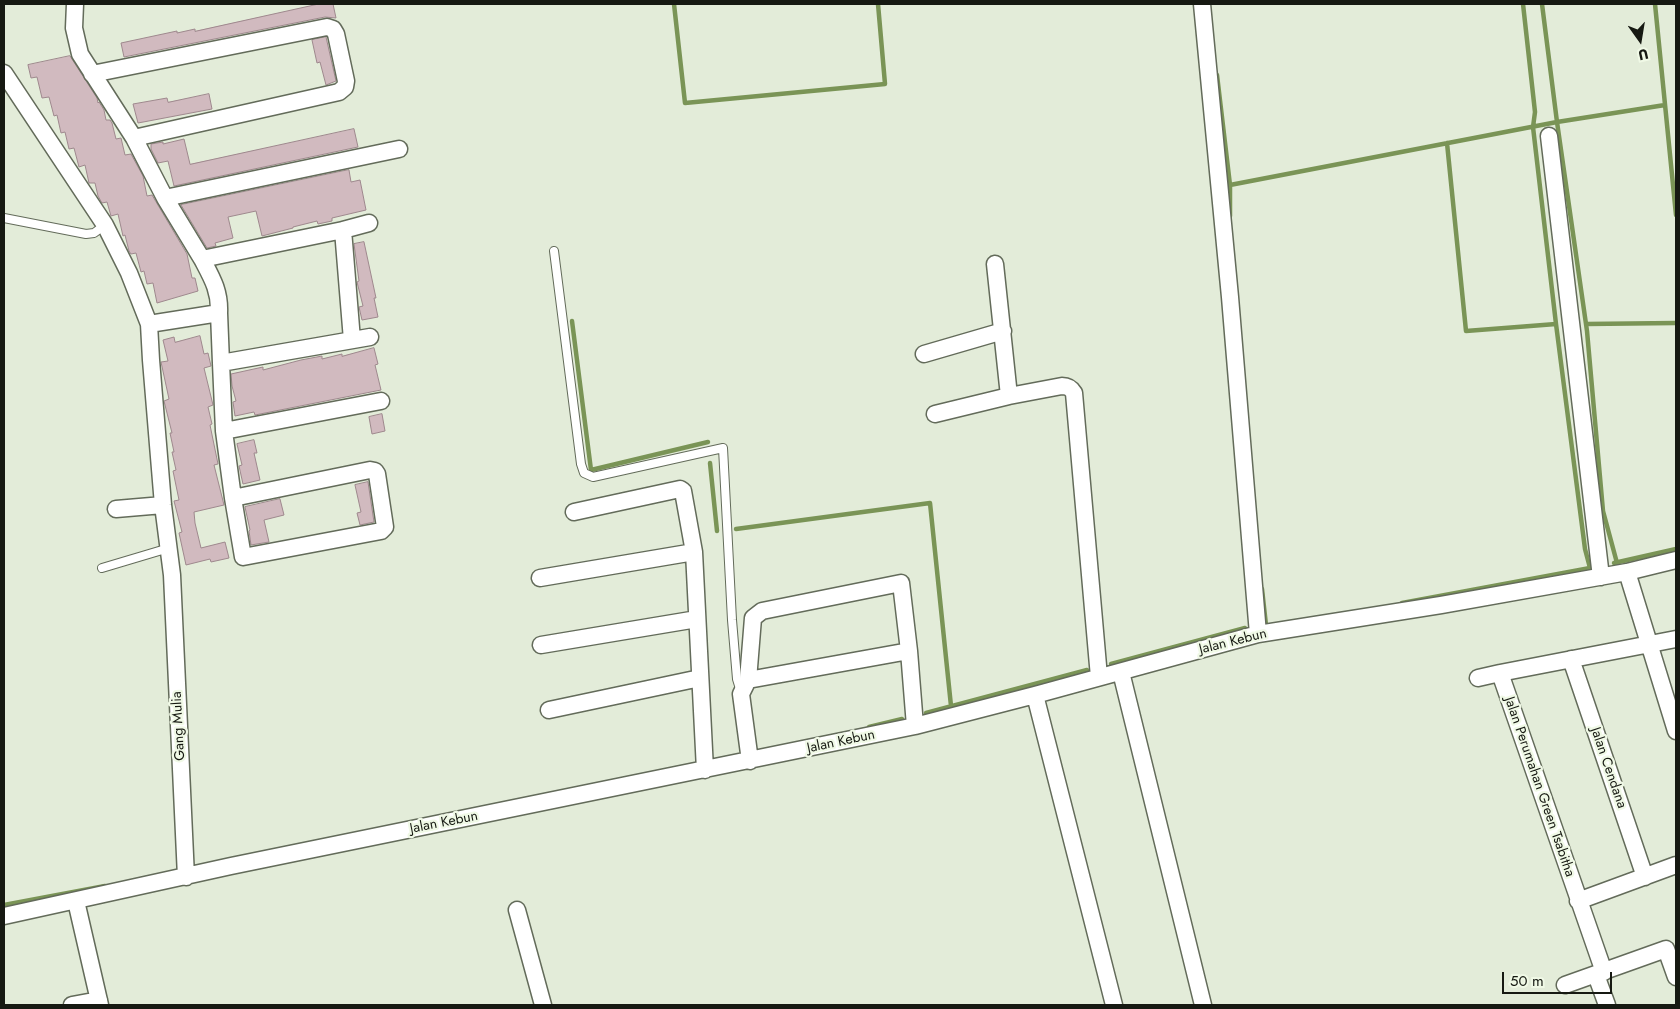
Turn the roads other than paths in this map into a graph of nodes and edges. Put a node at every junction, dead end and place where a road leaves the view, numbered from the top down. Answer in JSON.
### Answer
{"nodes":[{"id":1,"x":75,"y":4,"type":"edge"},
{"id":2,"x":1202,"y":4,"type":"edge"},
{"id":3,"x":4,"y":73,"type":"edge"},
{"id":4,"x":92,"y":74,"type":"junction"},
{"id":5,"x":1549,"y":136,"type":"dead end"},
{"id":6,"x":134,"y":138,"type":"junction"},
{"id":7,"x":398,"y":149,"type":"dead end"},
{"id":8,"x":165,"y":198,"type":"junction"},
{"id":9,"x":4,"y":218,"type":"edge"},
{"id":10,"x":369,"y":223,"type":"dead end"},
{"id":11,"x":105,"y":226,"type":"junction"},
{"id":12,"x":343,"y":230,"type":"junction"},
{"id":13,"x":554,"y":251,"type":"dead end"},
{"id":14,"x":202,"y":258,"type":"junction"},
{"id":15,"x":995,"y":264,"type":"dead end"},
{"id":16,"x":219,"y":313,"type":"junction"},
{"id":17,"x":149,"y":324,"type":"junction"},
{"id":18,"x":1003,"y":331,"type":"junction"},
{"id":19,"x":370,"y":336,"type":"dead end"},
{"id":20,"x":352,"y":340,"type":"junction"},
{"id":21,"x":924,"y":354,"type":"dead end"},
{"id":22,"x":221,"y":363,"type":"junction"},
{"id":23,"x":1010,"y":396,"type":"junction"},
{"id":24,"x":381,"y":400,"type":"dead end"},
{"id":25,"x":936,"y":414,"type":"dead end"},
{"id":26,"x":224,"y":432,"type":"junction"},
{"id":27,"x":233,"y":498,"type":"junction"},
{"id":28,"x":163,"y":505,"type":"junction"},
{"id":29,"x":116,"y":509,"type":"dead end"},
{"id":30,"x":574,"y":512,"type":"dead end"},
{"id":31,"x":169,"y":548,"type":"junction"},
{"id":32,"x":694,"y":552,"type":"junction"},
{"id":33,"x":1676,"y":560,"type":"edge"},
{"id":34,"x":102,"y":568,"type":"dead end"},
{"id":35,"x":1627,"y":572,"type":"junction"},
{"id":36,"x":1601,"y":577,"type":"junction"},
{"id":37,"x":540,"y":578,"type":"dead end"},
{"id":38,"x":697,"y":619,"type":"junction"},
{"id":39,"x":1258,"y":634,"type":"junction"},
{"id":40,"x":1676,"y":639,"type":"edge"},
{"id":41,"x":1648,"y":644,"type":"junction"},
{"id":42,"x":541,"y":645,"type":"dead end"},
{"id":43,"x":909,"y":651,"type":"junction"},
{"id":44,"x":1571,"y":659,"type":"junction"},
{"id":45,"x":1120,"y":672,"type":"junction"},
{"id":46,"x":1500,"y":673,"type":"junction"},
{"id":47,"x":1100,"y":677,"type":"junction"},
{"id":48,"x":700,"y":678,"type":"junction"},
{"id":49,"x":1478,"y":678,"type":"dead end"},
{"id":50,"x":744,"y":687,"type":"junction"},
{"id":51,"x":1035,"y":696,"type":"junction"},
{"id":52,"x":549,"y":710,"type":"dead end"},
{"id":53,"x":914,"y":726,"type":"junction"},
{"id":54,"x":1676,"y":731,"type":"edge"},
{"id":55,"x":750,"y":761,"type":"junction"},
{"id":56,"x":705,"y":770,"type":"junction"},
{"id":57,"x":1676,"y":865,"type":"edge"},
{"id":58,"x":186,"y":877,"type":"junction"},
{"id":59,"x":1645,"y":877,"type":"junction"},
{"id":60,"x":76,"y":901,"type":"junction"},
{"id":61,"x":1578,"y":901,"type":"junction"},
{"id":62,"x":518,"y":910,"type":"dead end"},
{"id":63,"x":4,"y":916,"type":"edge"},
{"id":64,"x":1671,"y":948,"type":"edge"},
{"id":65,"x":1600,"y":973,"type":"junction"},
{"id":66,"x":1676,"y":977,"type":"edge"},
{"id":67,"x":1565,"y":985,"type":"dead end"},
{"id":68,"x":100,"y":1002,"type":"edge"},
{"id":69,"x":72,"y":1005,"type":"edge"},
{"id":70,"x":543,"y":1005,"type":"edge"},
{"id":71,"x":1114,"y":1005,"type":"edge"},
{"id":72,"x":1203,"y":1005,"type":"edge"},
{"id":73,"x":1607,"y":1005,"type":"edge"}],
"edges":[{"from":1,"to":4,"type":"street"},
{"from":2,"to":39,"type":"street"},
{"from":3,"to":11,"type":"street","name":"Gang Mulia"},
{"from":4,"to":6,"type":"street"},
{"from":4,"to":6,"type":"street"},
{"from":5,"to":36,"type":"street"},
{"from":6,"to":8,"type":"street"},
{"from":7,"to":8,"type":"street"},
{"from":8,"to":14,"type":"street"},
{"from":9,"to":11,"type":"lane"},
{"from":10,"to":12,"type":"street"},
{"from":11,"to":17,"type":"street","name":"Gang Mulia"},
{"from":12,"to":14,"type":"street"},
{"from":12,"to":20,"type":"street"},
{"from":13,"to":50,"type":"lane"},
{"from":14,"to":16,"type":"street"},
{"from":15,"to":18,"type":"street"},
{"from":16,"to":17,"type":"street"},
{"from":16,"to":22,"type":"street"},
{"from":17,"to":28,"type":"street","name":"Gang Mulia"},
{"from":18,"to":21,"type":"street"},
{"from":18,"to":23,"type":"street"},
{"from":19,"to":20,"type":"street"},
{"from":20,"to":22,"type":"street"},
{"from":22,"to":26,"type":"street"},
{"from":23,"to":25,"type":"street"},
{"from":23,"to":47,"type":"street"},
{"from":24,"to":26,"type":"street"},
{"from":26,"to":27,"type":"street"},
{"from":27,"to":27,"type":"street"},
{"from":28,"to":29,"type":"street"},
{"from":28,"to":31,"type":"street","name":"Gang Mulia"},
{"from":30,"to":32,"type":"street"},
{"from":31,"to":34,"type":"lane"},
{"from":31,"to":58,"type":"street","name":"Gang Mulia"},
{"from":32,"to":37,"type":"street"},
{"from":32,"to":38,"type":"street"},
{"from":33,"to":35,"type":"street","name":"Jalan Kebun"},
{"from":35,"to":36,"type":"street","name":"Jalan Kebun"},
{"from":35,"to":41,"type":"street"},
{"from":36,"to":39,"type":"street","name":"Jalan Kebun"},
{"from":38,"to":42,"type":"street"},
{"from":38,"to":48,"type":"street"},
{"from":39,"to":45,"type":"street","name":"Jalan Kebun"},
{"from":40,"to":41,"type":"street"},
{"from":41,"to":44,"type":"street"},
{"from":41,"to":54,"type":"street"},
{"from":43,"to":50,"type":"street"},
{"from":43,"to":50,"type":"street"},
{"from":43,"to":53,"type":"street"},
{"from":44,"to":46,"type":"street"},
{"from":44,"to":59,"type":"street","name":"Jalan Cendana"},
{"from":45,"to":47,"type":"street","name":"Jalan Kebun"},
{"from":45,"to":72,"type":"street"},
{"from":46,"to":49,"type":"street"},
{"from":46,"to":61,"type":"street","name":"Jalan Perumahan Green Tsabitha"},
{"from":47,"to":51,"type":"street","name":"Jalan Kebun"},
{"from":48,"to":52,"type":"street"},
{"from":48,"to":56,"type":"street"},
{"from":50,"to":55,"type":"street"},
{"from":51,"to":53,"type":"street","name":"Jalan Kebun"},
{"from":51,"to":71,"type":"street"},
{"from":53,"to":55,"type":"street","name":"Jalan Kebun"},
{"from":55,"to":56,"type":"street","name":"Jalan Kebun"},
{"from":56,"to":58,"type":"street","name":"Jalan Kebun"},
{"from":57,"to":59,"type":"street"},
{"from":58,"to":60,"type":"street","name":"Jalan Kebun"},
{"from":59,"to":61,"type":"street"},
{"from":60,"to":63,"type":"street","name":"Jalan Kebun"},
{"from":60,"to":68,"type":"street"},
{"from":61,"to":65,"type":"street","name":"Jalan Perumahan Green Tsabitha"},
{"from":62,"to":70,"type":"street"},
{"from":64,"to":65,"type":"street"},
{"from":64,"to":66,"type":"street"},
{"from":65,"to":67,"type":"street"},
{"from":65,"to":73,"type":"street","name":"Jalan Perumahan Green Tsabitha"},
{"from":68,"to":69,"type":"street"}]}
